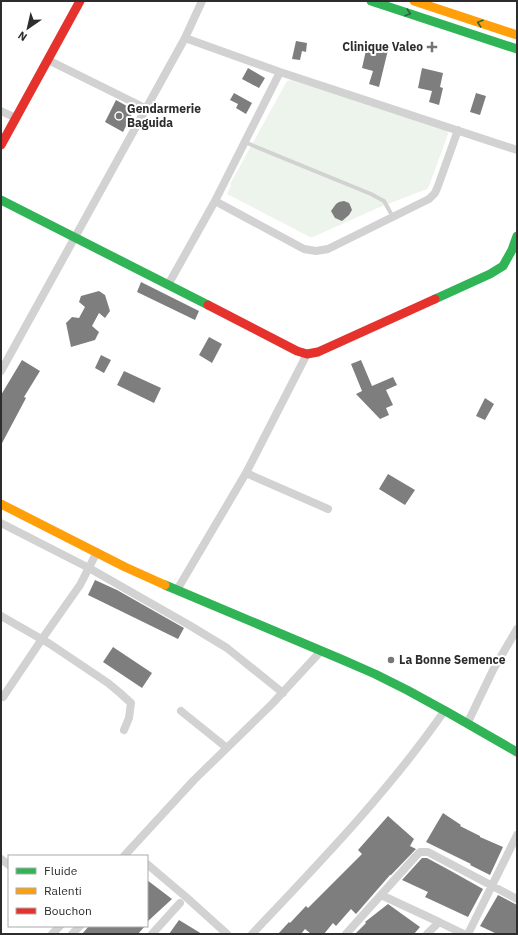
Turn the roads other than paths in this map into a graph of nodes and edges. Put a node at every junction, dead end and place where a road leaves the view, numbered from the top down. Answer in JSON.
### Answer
{"nodes":[{"id":1,"x":80,"y":1,"type":"edge"},
{"id":2,"x":202,"y":1,"type":"edge"},
{"id":3,"x":371,"y":1,"type":"edge"},
{"id":4,"x":414,"y":1,"type":"edge"},
{"id":5,"x":517,"y":35,"type":"edge"},
{"id":6,"x":185,"y":38,"type":"junction"},
{"id":7,"x":517,"y":49,"type":"edge"},
{"id":8,"x":48,"y":60,"type":"junction"},
{"id":9,"x":280,"y":72,"type":"junction"},
{"id":10,"x":147,"y":109,"type":"junction"},
{"id":11,"x":1,"y":111,"type":"edge"},
{"id":12,"x":16,"y":118,"type":"junction"},
{"id":13,"x":458,"y":130,"type":"junction"},
{"id":14,"x":245,"y":142,"type":"junction"},
{"id":15,"x":1,"y":145,"type":"edge"},
{"id":16,"x":517,"y":150,"type":"edge"},
{"id":17,"x":1,"y":200,"type":"edge"},
{"id":18,"x":215,"y":201,"type":"junction"},
{"id":19,"x":393,"y":217,"type":"junction"},
{"id":20,"x":517,"y":236,"type":"edge"},
{"id":21,"x":75,"y":238,"type":"junction"},
{"id":22,"x":168,"y":285,"type":"junction"},
{"id":23,"x":307,"y":354,"type":"junction"},
{"id":24,"x":1,"y":371,"type":"edge"},
{"id":25,"x":246,"y":473,"type":"junction"},
{"id":26,"x":1,"y":504,"type":"edge"},
{"id":27,"x":328,"y":509,"type":"dead end"},
{"id":28,"x":1,"y":524,"type":"edge"},
{"id":29,"x":97,"y":552,"type":"junction"},
{"id":30,"x":89,"y":568,"type":"junction"},
{"id":31,"x":177,"y":590,"type":"junction"},
{"id":32,"x":1,"y":616,"type":"edge"},
{"id":33,"x":517,"y":629,"type":"edge"},
{"id":34,"x":42,"y":639,"type":"junction"},
{"id":35,"x":321,"y":651,"type":"junction"},
{"id":36,"x":283,"y":693,"type":"junction"},
{"id":37,"x":3,"y":697,"type":"dead end"},
{"id":38,"x":446,"y":710,"type":"junction"},
{"id":39,"x":181,"y":711,"type":"dead end"},
{"id":40,"x":468,"y":722,"type":"junction"},
{"id":41,"x":124,"y":730,"type":"dead end"},
{"id":42,"x":227,"y":748,"type":"junction"},
{"id":43,"x":517,"y":752,"type":"edge"},
{"id":44,"x":517,"y":836,"type":"edge"},
{"id":45,"x":129,"y":854,"type":"edge"},
{"id":46,"x":148,"y":865,"type":"edge"},
{"id":47,"x":493,"y":886,"type":"junction"},
{"id":48,"x":381,"y":895,"type":"junction"},
{"id":49,"x":517,"y":899,"type":"edge"},
{"id":50,"x":180,"y":903,"type":"dead end"},
{"id":51,"x":439,"y":922,"type":"junction"},
{"id":52,"x":152,"y":934,"type":"edge"},
{"id":53,"x":227,"y":934,"type":"edge"},
{"id":54,"x":252,"y":934,"type":"edge"},
{"id":55,"x":346,"y":934,"type":"edge"},
{"id":56,"x":427,"y":934,"type":"edge"},
{"id":57,"x":464,"y":934,"type":"edge"},
{"id":58,"x":468,"y":934,"type":"edge"}],
"edges":[{"from":1,"to":8,"type":"main road"},
{"from":2,"to":6,"type":"street"},
{"from":3,"to":7,"type":"main road","one_way":true},
{"from":5,"to":4,"type":"main road","one_way":true},
{"from":6,"to":9,"type":"street"},
{"from":6,"to":10,"type":"street"},
{"from":8,"to":10,"type":"street"},
{"from":8,"to":12,"type":"main road"},
{"from":9,"to":13,"type":"street"},
{"from":9,"to":14,"type":"street"},
{"from":10,"to":21,"type":"street"},
{"from":11,"to":12,"type":"street"},
{"from":12,"to":15,"type":"main road"},
{"from":13,"to":16,"type":"street"},
{"from":13,"to":19,"type":"street"},
{"from":14,"to":18,"type":"street"},
{"from":14,"to":19,"type":"lane"},
{"from":17,"to":21,"type":"main road"},
{"from":18,"to":19,"type":"street"},
{"from":18,"to":22,"type":"street"},
{"from":20,"to":23,"type":"main road"},
{"from":21,"to":22,"type":"main road"},
{"from":21,"to":24,"type":"street"},
{"from":22,"to":23,"type":"main road"},
{"from":23,"to":25,"type":"street"},
{"from":25,"to":27,"type":"street"},
{"from":25,"to":31,"type":"street"},
{"from":26,"to":29,"type":"main road"},
{"from":28,"to":30,"type":"street"},
{"from":29,"to":30,"type":"street"},
{"from":29,"to":31,"type":"main road"},
{"from":30,"to":34,"type":"street"},
{"from":30,"to":36,"type":"street"},
{"from":31,"to":35,"type":"main road"},
{"from":32,"to":34,"type":"street"},
{"from":33,"to":40,"type":"street"},
{"from":34,"to":37,"type":"street"},
{"from":34,"to":41,"type":"street"},
{"from":35,"to":36,"type":"street"},
{"from":35,"to":38,"type":"main road"},
{"from":36,"to":42,"type":"street"},
{"from":38,"to":40,"type":"main road"},
{"from":38,"to":54,"type":"street"},
{"from":39,"to":42,"type":"street"},
{"from":40,"to":43,"type":"main road"},
{"from":42,"to":45,"type":"street"},
{"from":44,"to":47,"type":"street"},
{"from":46,"to":53,"type":"street"},
{"from":47,"to":48,"type":"street"},
{"from":47,"to":49,"type":"street"},
{"from":47,"to":58,"type":"street"},
{"from":48,"to":51,"type":"street"},
{"from":48,"to":55,"type":"street"},
{"from":50,"to":52,"type":"street"},
{"from":51,"to":56,"type":"street"},
{"from":51,"to":57,"type":"street"}]}
